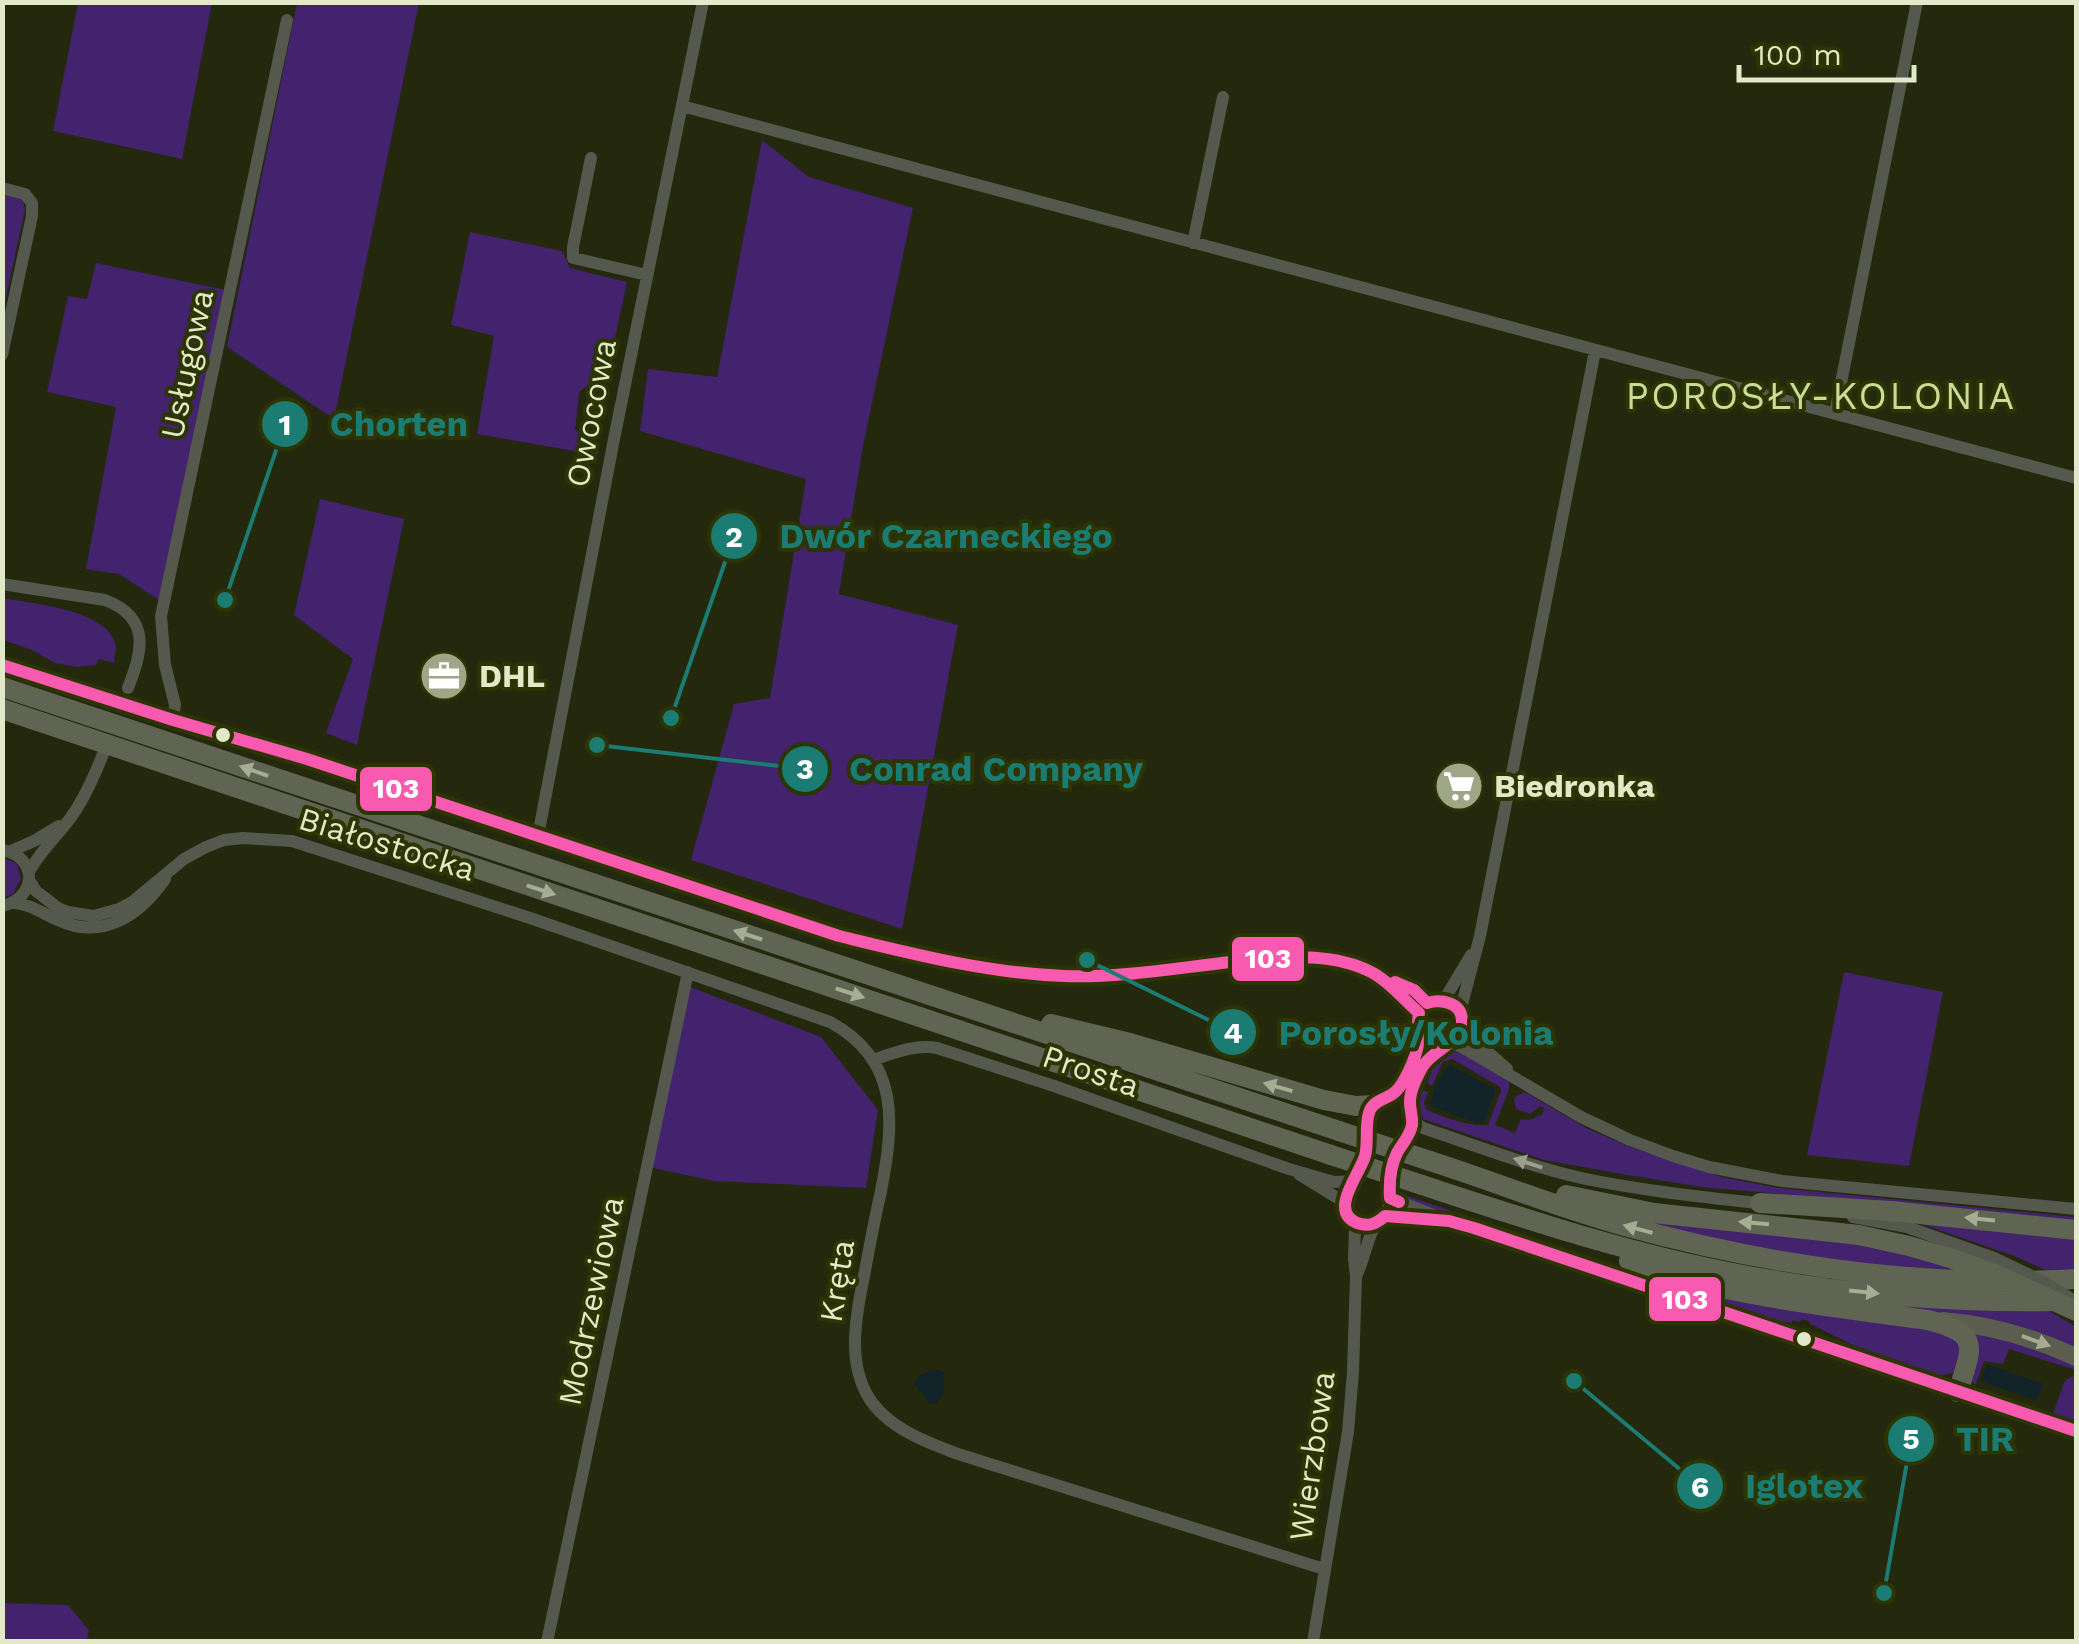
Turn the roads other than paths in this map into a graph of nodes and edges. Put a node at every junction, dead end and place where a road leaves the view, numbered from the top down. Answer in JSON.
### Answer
{"nodes":[{"id":1,"x":703,"y":2,"type":"edge"},
{"id":2,"x":1917,"y":2,"type":"edge"},
{"id":3,"x":288,"y":20,"type":"dead end"},
{"id":4,"x":1224,"y":96,"type":"dead end"},
{"id":5,"x":682,"y":106,"type":"junction"},
{"id":6,"x":590,"y":158,"type":"dead end"},
{"id":7,"x":2,"y":188,"type":"edge"},
{"id":8,"x":1193,"y":242,"type":"junction"},
{"id":9,"x":647,"y":275,"type":"junction"},
{"id":10,"x":1595,"y":351,"type":"junction"},
{"id":11,"x":2,"y":355,"type":"edge"},
{"id":12,"x":1835,"y":413,"type":"junction"},
{"id":13,"x":2076,"y":478,"type":"edge"},
{"id":14,"x":2,"y":584,"type":"edge"},
{"id":15,"x":2,"y":664,"type":"edge"},
{"id":16,"x":2,"y":687,"type":"edge"},
{"id":17,"x":128,"y":688,"type":"dead end"},
{"id":18,"x":2,"y":709,"type":"edge"},
{"id":19,"x":173,"y":720,"type":"junction"},
{"id":20,"x":103,"y":754,"type":"dead end"},
{"id":21,"x":70,"y":819,"type":"junction"},
{"id":22,"x":538,"y":836,"type":"junction"},
{"id":23,"x":7,"y":850,"type":"edge"},
{"id":24,"x":172,"y":868,"type":"junction"},
{"id":25,"x":29,"y":876,"type":"junction"},
{"id":26,"x":8,"y":904,"type":"edge"},
{"id":27,"x":530,"y":918,"type":"joint"},
{"id":28,"x":1478,"y":944,"type":"junction"},
{"id":29,"x":688,"y":972,"type":"junction"},
{"id":30,"x":1444,"y":1000,"type":"junction"},
{"id":31,"x":954,"y":1004,"type":"junction"},
{"id":32,"x":1423,"y":1008,"type":"junction"},
{"id":33,"x":1460,"y":1012,"type":"junction"},
{"id":34,"x":1461,"y":1028,"type":"junction"},
{"id":35,"x":1418,"y":1030,"type":"junction"},
{"id":36,"x":1446,"y":1044,"type":"junction"},
{"id":37,"x":873,"y":1060,"type":"junction"},
{"id":38,"x":1512,"y":1075,"type":"junction"},
{"id":39,"x":1381,"y":1101,"type":"junction"},
{"id":40,"x":1411,"y":1115,"type":"junction"},
{"id":41,"x":1290,"y":1169,"type":"junction"},
{"id":42,"x":1470,"y":1174,"type":"junction"},
{"id":43,"x":1354,"y":1182,"type":"junction"},
{"id":44,"x":1390,"y":1198,"type":"junction"},
{"id":45,"x":1760,"y":1204,"type":"junction"},
{"id":46,"x":1345,"y":1206,"type":"junction"},
{"id":47,"x":2076,"y":1209,"type":"edge"},
{"id":48,"x":1381,"y":1220,"type":"junction"},
{"id":49,"x":1530,"y":1220,"type":"junction"},
{"id":50,"x":1352,"y":1221,"type":"junction"},
{"id":51,"x":1449,"y":1221,"type":"junction"},
{"id":52,"x":2076,"y":1230,"type":"edge"},
{"id":53,"x":1356,"y":1276,"type":"junction"},
{"id":54,"x":2076,"y":1279,"type":"edge"},
{"id":55,"x":2076,"y":1301,"type":"edge"},
{"id":56,"x":2076,"y":1311,"type":"edge"},
{"id":57,"x":1928,"y":1320,"type":"junction"},
{"id":58,"x":2076,"y":1357,"type":"edge"},
{"id":59,"x":1958,"y":1392,"type":"junction"},
{"id":60,"x":2076,"y":1431,"type":"edge"},
{"id":61,"x":1324,"y":1569,"type":"junction"},
{"id":62,"x":547,"y":1642,"type":"edge"},
{"id":63,"x":1313,"y":1642,"type":"edge"}],
"edges":[{"from":1,"to":5,"type":"street","name":"Owocowa"},
{"from":2,"to":12,"type":"street"},
{"from":3,"to":19,"type":"street","name":"Usługowa"},
{"from":4,"to":8,"type":"street"},
{"from":5,"to":8,"type":"street"},
{"from":5,"to":9,"type":"street","name":"Owocowa"},
{"from":6,"to":9,"type":"street"},
{"from":7,"to":11,"type":"street"},
{"from":8,"to":10,"type":"street"},
{"from":9,"to":22,"type":"street","name":"Owocowa"},
{"from":10,"to":12,"type":"street"},
{"from":10,"to":28,"type":"street"},
{"from":12,"to":13,"type":"street"},
{"from":14,"to":17,"type":"street"},
{"from":15,"to":19,"type":"street"},
{"from":31,"to":16,"type":"highway","one_way":true},
{"from":18,"to":49,"type":"highway","one_way":true,"bridge":true},
{"from":19,"to":22,"type":"street"},
{"from":20,"to":21,"type":"street"},
{"from":21,"to":23,"type":"street"},
{"from":21,"to":25,"type":"street"},
{"from":22,"to":32,"type":"street"},
{"from":23,"to":25,"type":"street","name":"Białostocka"},
{"from":24,"to":25,"type":"street","name":"Białostocka"},
{"from":24,"to":26,"type":"street","name":"Białostocka"},
{"from":24,"to":27,"type":"street","name":"Białostocka"},
{"from":25,"to":26,"type":"street"},
{"from":27,"to":29,"type":"street","name":"Kręta"},
{"from":28,"to":30,"type":"street"},
{"from":28,"to":33,"type":"street"},
{"from":29,"to":37,"type":"street","name":"Kręta"},
{"from":29,"to":62,"type":"street","name":"Modrzewiowa"},
{"from":30,"to":32,"type":"street"},
{"from":30,"to":33,"type":"street"},
{"from":39,"to":31,"type":"highway","one_way":true},
{"from":31,"to":42,"type":"highway","bridge":true},
{"from":32,"to":35,"type":"street"},
{"from":33,"to":34,"type":"street"},
{"from":34,"to":36,"type":"street"},
{"from":34,"to":38,"type":"street"},
{"from":35,"to":36,"type":"street"},
{"from":35,"to":39,"type":"street"},
{"from":36,"to":38,"type":"street"},
{"from":36,"to":40,"type":"street","name":"Wierzbowa"},
{"from":37,"to":41,"type":"street","name":"Prosta"},
{"from":37,"to":61,"type":"street","name":"Kręta"},
{"from":38,"to":47,"type":"street"},
{"from":39,"to":40,"type":"street"},
{"from":39,"to":43,"type":"street"},
{"from":40,"to":44,"type":"street","name":"Wierzbowa"},
{"from":45,"to":40,"type":"street","one_way":true},
{"from":41,"to":43,"type":"street","name":"Prosta"},
{"from":41,"to":46,"type":"street","name":"Prosta"},
{"from":54,"to":42,"type":"highway","one_way":true},
{"from":56,"to":42,"type":"highway","one_way":true,"bridge":true},
{"from":43,"to":46,"type":"street"},
{"from":44,"to":48,"type":"street","name":"Wierzbowa"},
{"from":44,"to":51,"type":"street"},
{"from":52,"to":45,"type":"highway","one_way":true},
{"from":45,"to":55,"type":"street","bridge":true},
{"from":46,"to":50,"type":"street"},
{"from":48,"to":50,"type":"street"},
{"from":48,"to":51,"type":"street"},
{"from":48,"to":53,"type":"street","name":"Wierzbowa"},
{"from":49,"to":55,"type":"highway","one_way":true},
{"from":49,"to":57,"type":"highway"},
{"from":50,"to":53,"type":"street","name":"Wierzbowa"},
{"from":51,"to":59,"type":"street"},
{"from":53,"to":61,"type":"street","name":"Wierzbowa"},
{"from":57,"to":58,"type":"main road","one_way":true},
{"from":57,"to":59,"type":"highway"},
{"from":59,"to":60,"type":"street"},
{"from":61,"to":63,"type":"street","name":"Wierzbowa"}]}
